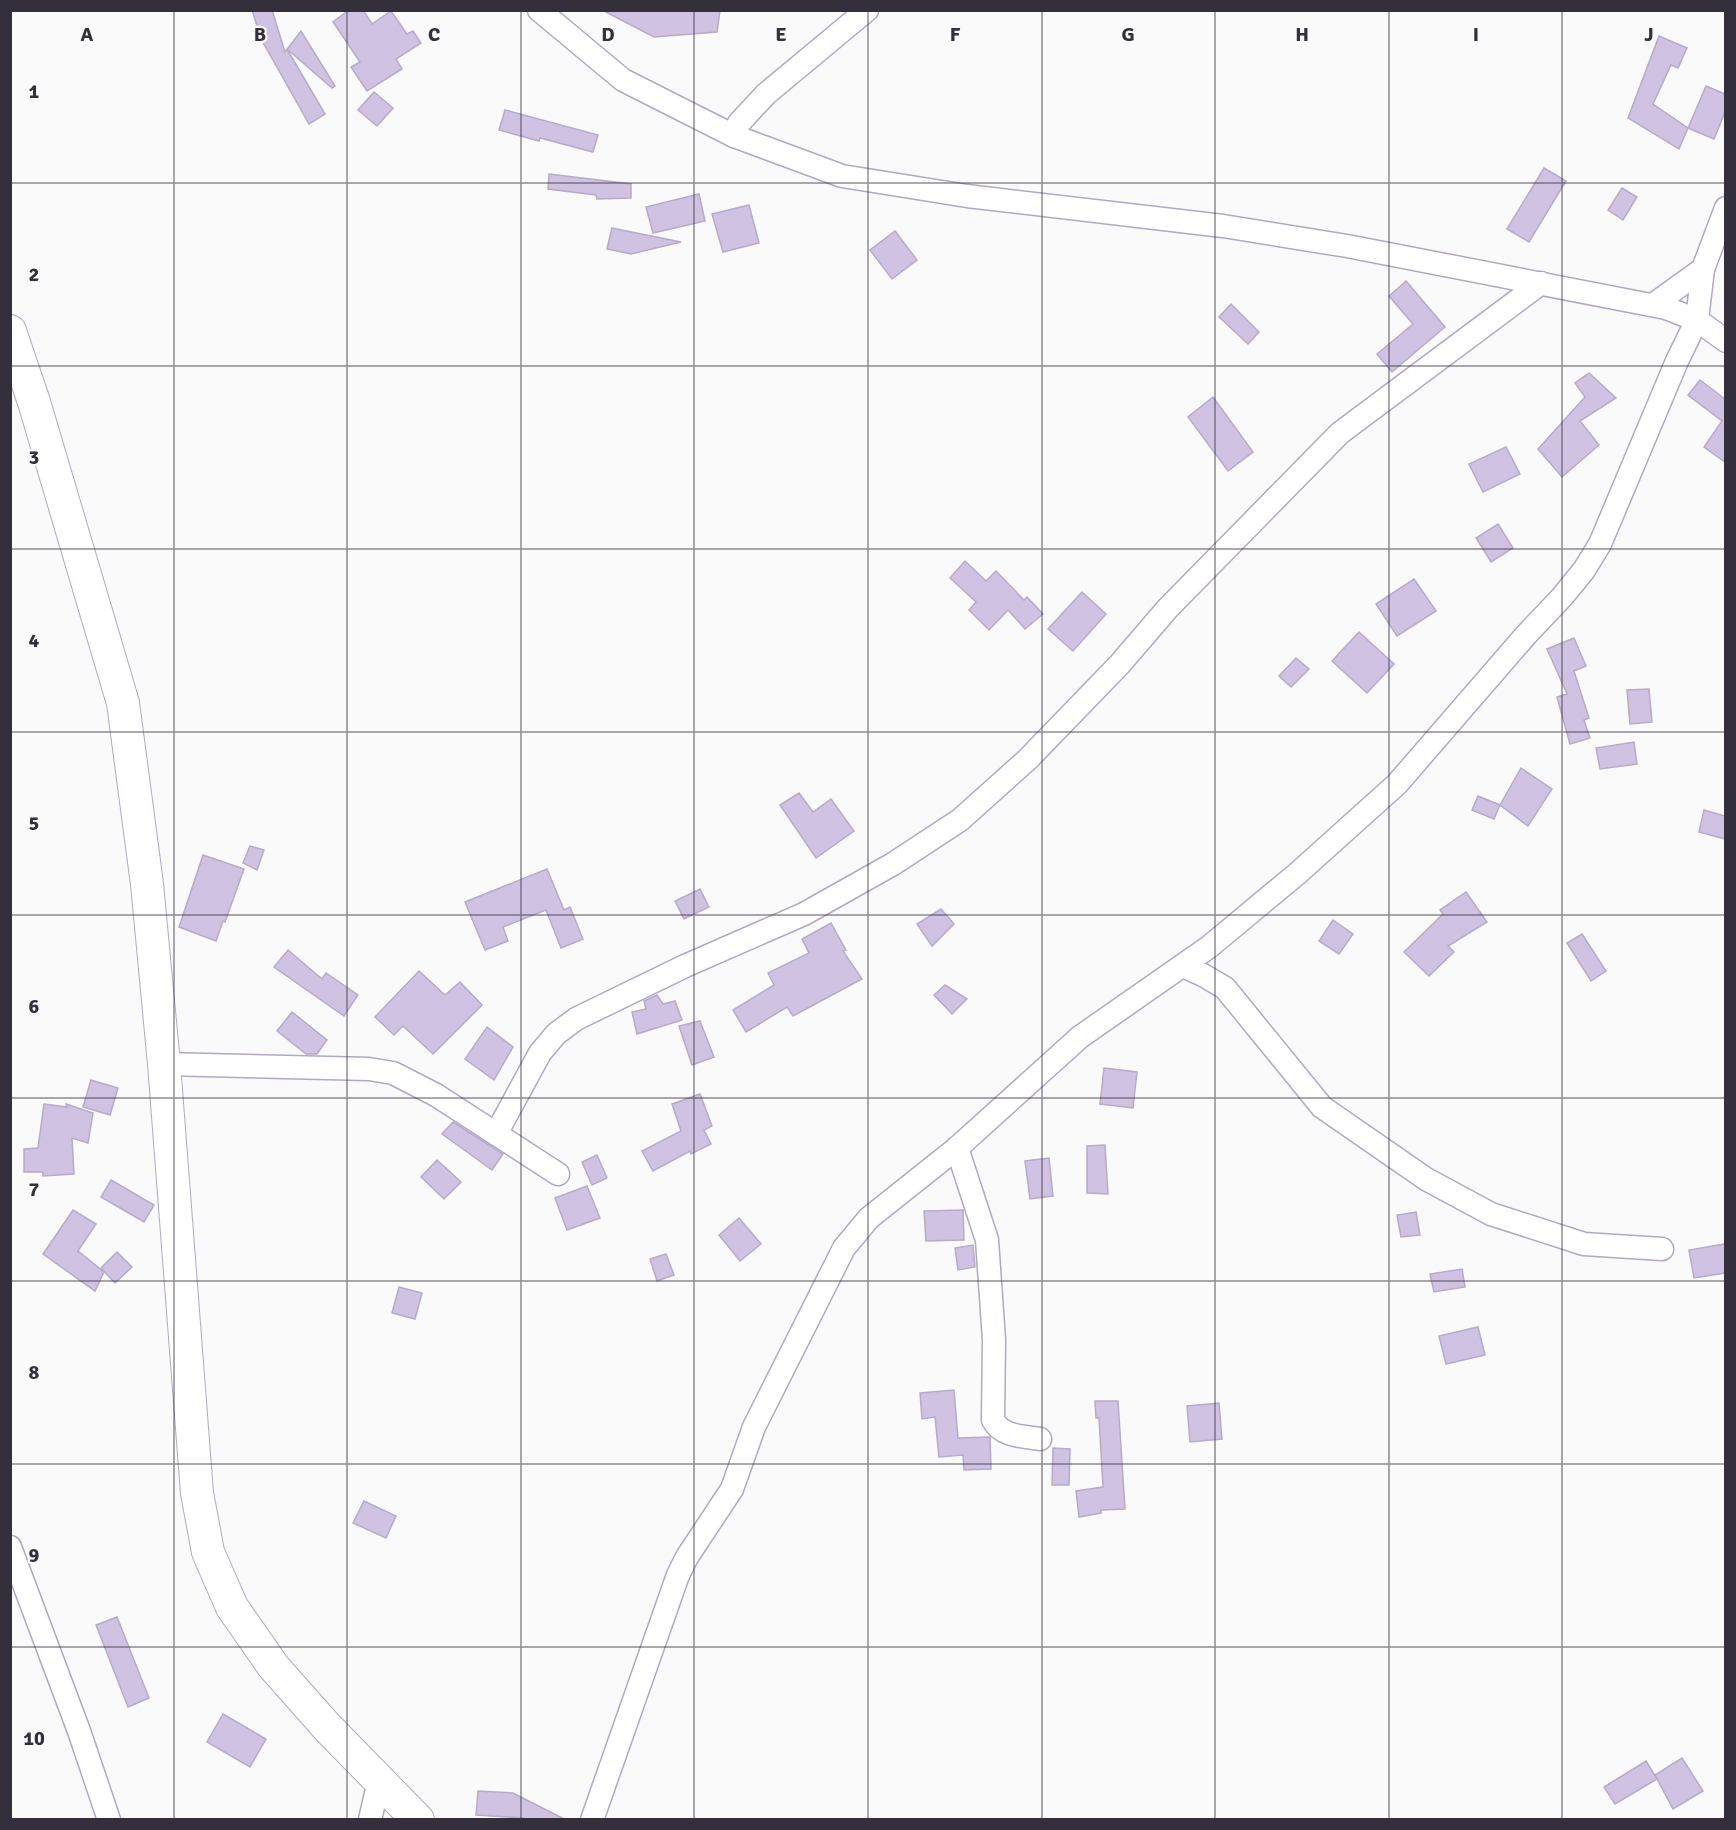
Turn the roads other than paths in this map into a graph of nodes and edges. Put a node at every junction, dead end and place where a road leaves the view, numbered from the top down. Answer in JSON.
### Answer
{"nodes":[{"id":1,"x":539,"y":10,"type":"edge"},
{"id":2,"x":867,"y":10,"type":"edge"},
{"id":3,"x":734,"y":136,"type":"junction"},
{"id":4,"x":1725,"y":208,"type":"edge"},
{"id":5,"x":1703,"y":269,"type":"junction"},
{"id":6,"x":1541,"y":283,"type":"junction"},
{"id":7,"x":1653,"y":305,"type":"junction"},
{"id":8,"x":1697,"y":320,"type":"junction"},
{"id":9,"x":10,"y":331,"type":"edge"},
{"id":10,"x":1725,"y":341,"type":"edge"},
{"id":11,"x":1222,"y":937,"type":"junction"},
{"id":12,"x":1183,"y":966,"type":"junction"},
{"id":13,"x":1225,"y":988,"type":"junction"},
{"id":14,"x":164,"y":1064,"type":"junction"},
{"id":15,"x":496,"y":1134,"type":"junction"},
{"id":16,"x":957,"y":1148,"type":"junction"},
{"id":17,"x":558,"y":1174,"type":"dead end"},
{"id":18,"x":1662,"y":1249,"type":"dead end"},
{"id":19,"x":1040,"y":1439,"type":"dead end"},
{"id":20,"x":10,"y":1547,"type":"edge"},
{"id":21,"x":380,"y":1780,"type":"junction"},
{"id":22,"x":109,"y":1820,"type":"edge"},
{"id":23,"x":370,"y":1820,"type":"edge"},
{"id":24,"x":418,"y":1820,"type":"edge"},
{"id":25,"x":592,"y":1820,"type":"edge"}],
"edges":[{"from":1,"to":3,"type":"street"},
{"from":2,"to":3,"type":"street"},
{"from":3,"to":6,"type":"street"},
{"from":4,"to":5,"type":"street"},
{"from":5,"to":7,"type":"street"},
{"from":5,"to":8,"type":"street"},
{"from":6,"to":7,"type":"street"},
{"from":6,"to":15,"type":"street"},
{"from":7,"to":8,"type":"street"},
{"from":8,"to":10,"type":"street"},
{"from":8,"to":11,"type":"street"},
{"from":9,"to":14,"type":"street"},
{"from":11,"to":12,"type":"street"},
{"from":11,"to":13,"type":"street"},
{"from":12,"to":13,"type":"street"},
{"from":12,"to":16,"type":"street"},
{"from":13,"to":18,"type":"street"},
{"from":14,"to":15,"type":"street"},
{"from":14,"to":21,"type":"street"},
{"from":15,"to":17,"type":"street"},
{"from":16,"to":19,"type":"street"},
{"from":16,"to":25,"type":"street"},
{"from":20,"to":22,"type":"street"},
{"from":21,"to":23,"type":"street"},
{"from":21,"to":24,"type":"street"}]}
